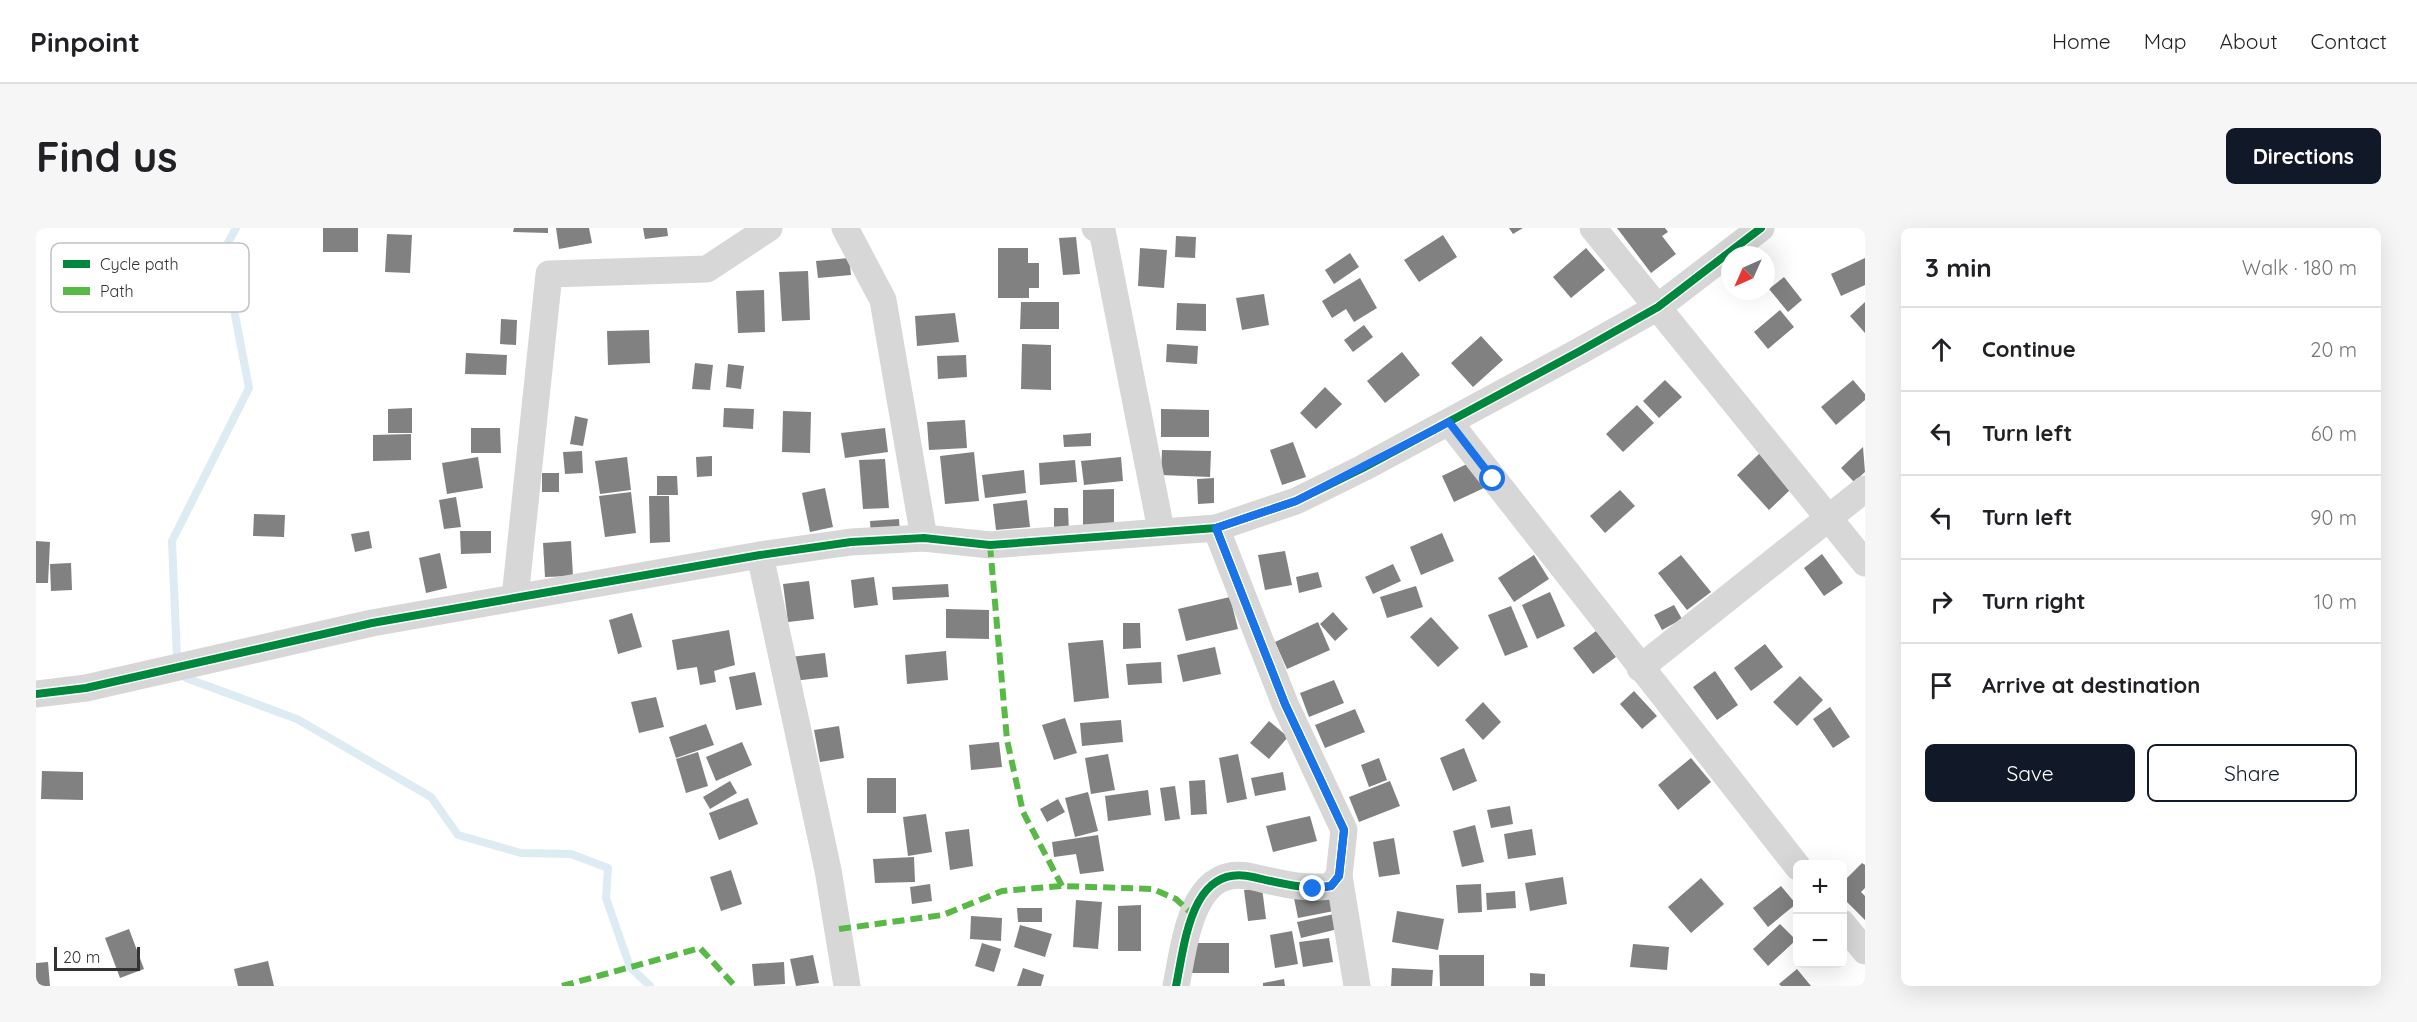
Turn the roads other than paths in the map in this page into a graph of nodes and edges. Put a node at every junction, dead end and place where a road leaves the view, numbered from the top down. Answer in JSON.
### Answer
{"nodes":[{"id":1,"x":769,"y":228,"type":"edge"},
{"id":2,"x":845,"y":228,"type":"edge"},
{"id":3,"x":1095,"y":228,"type":"edge"},
{"id":4,"x":1593,"y":228,"type":"edge"},
{"id":5,"x":1761,"y":228,"type":"edge"},
{"id":6,"x":1658,"y":307,"type":"junction"},
{"id":7,"x":1449,"y":422,"type":"junction"},
{"id":8,"x":1865,"y":489,"type":"edge"},
{"id":9,"x":1830,"y":517,"type":"junction"},
{"id":10,"x":1216,"y":528,"type":"junction"},
{"id":11,"x":1161,"y":531,"type":"junction"},
{"id":12,"x":924,"y":538,"type":"junction"},
{"id":13,"x":760,"y":555,"type":"junction"},
{"id":14,"x":1865,"y":563,"type":"edge"},
{"id":15,"x":515,"y":598,"type":"junction"},
{"id":16,"x":1640,"y":668,"type":"junction"},
{"id":17,"x":36,"y":694,"type":"edge"},
{"id":18,"x":1793,"y":862,"type":"edge"},
{"id":19,"x":1339,"y":876,"type":"junction"},
{"id":20,"x":1847,"y":929,"type":"edge"},
{"id":21,"x":1865,"y":951,"type":"edge"},
{"id":22,"x":847,"y":986,"type":"edge"},
{"id":23,"x":1176,"y":986,"type":"edge"},
{"id":24,"x":1357,"y":986,"type":"edge"}],
"edges":[{"from":1,"to":15,"type":"street"},
{"from":2,"to":12,"type":"street"},
{"from":3,"to":11,"type":"street"},
{"from":4,"to":6,"type":"street"},
{"from":5,"to":6,"type":"street"},
{"from":6,"to":7,"type":"street"},
{"from":6,"to":9,"type":"street"},
{"from":7,"to":10,"type":"street"},
{"from":7,"to":16,"type":"street"},
{"from":8,"to":9,"type":"street"},
{"from":9,"to":14,"type":"street"},
{"from":9,"to":16,"type":"street"},
{"from":10,"to":11,"type":"street"},
{"from":10,"to":19,"type":"street"},
{"from":11,"to":12,"type":"street"},
{"from":12,"to":13,"type":"street"},
{"from":13,"to":15,"type":"street"},
{"from":13,"to":22,"type":"street"},
{"from":15,"to":17,"type":"street"},
{"from":16,"to":18,"type":"street"},
{"from":19,"to":23,"type":"street"},
{"from":19,"to":24,"type":"street"},
{"from":20,"to":21,"type":"street"}]}
